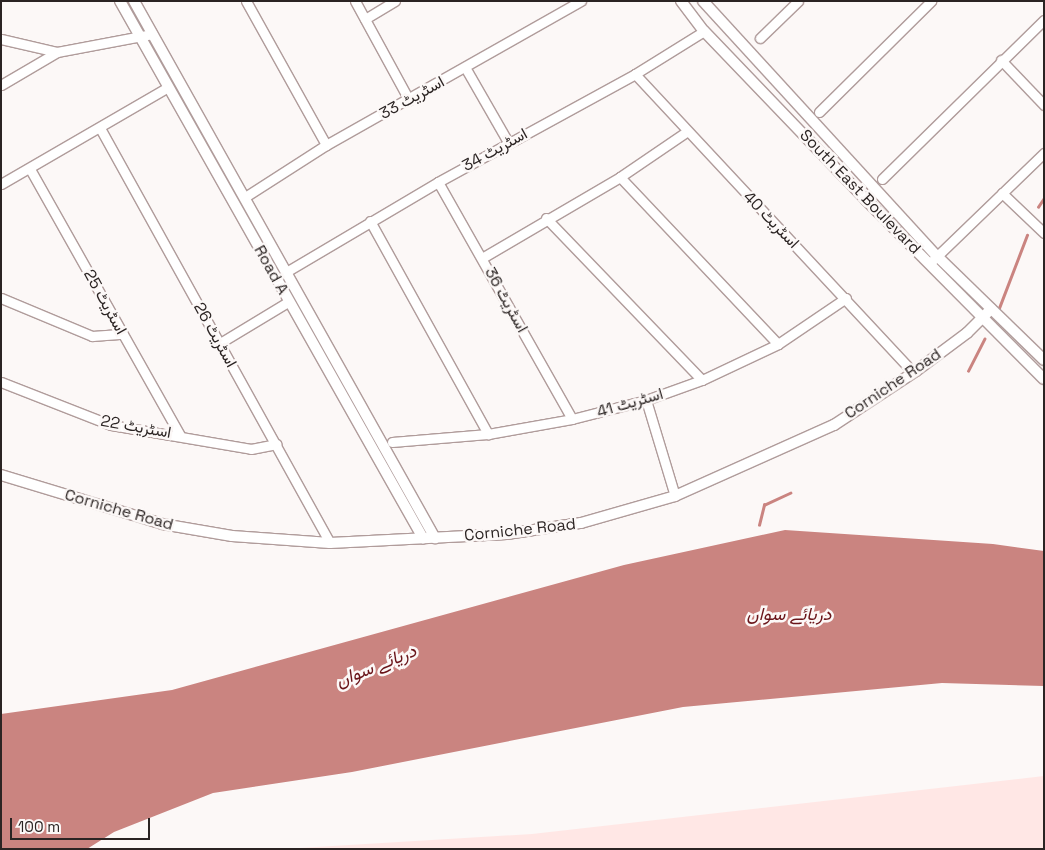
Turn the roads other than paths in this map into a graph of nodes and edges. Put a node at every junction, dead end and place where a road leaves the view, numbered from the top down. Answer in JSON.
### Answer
{"nodes":[{"id":1,"x":120,"y":1,"type":"edge"},
{"id":2,"x":134,"y":1,"type":"edge"},
{"id":3,"x":246,"y":1,"type":"edge"},
{"id":4,"x":355,"y":1,"type":"edge"},
{"id":5,"x":395,"y":1,"type":"edge"},
{"id":6,"x":581,"y":1,"type":"edge"},
{"id":7,"x":680,"y":1,"type":"edge"},
{"id":8,"x":703,"y":1,"type":"edge"},
{"id":9,"x":798,"y":1,"type":"edge"},
{"id":10,"x":931,"y":1,"type":"edge"},
{"id":11,"x":566,"y":4,"type":"edge"},
{"id":12,"x":365,"y":18,"type":"junction"},
{"id":13,"x":1044,"y":20,"type":"edge"},
{"id":14,"x":704,"y":31,"type":"junction"},
{"id":15,"x":152,"y":34,"type":"junction"},
{"id":16,"x":141,"y":37,"type":"junction"},
{"id":17,"x":760,"y":38,"type":"dead end"},
{"id":18,"x":1,"y":39,"type":"edge"},
{"id":19,"x":57,"y":52,"type":"junction"},
{"id":20,"x":1001,"y":60,"type":"junction"},
{"id":21,"x":466,"y":68,"type":"junction"},
{"id":22,"x":635,"y":74,"type":"junction"},
{"id":23,"x":1,"y":85,"type":"edge"},
{"id":24,"x":168,"y":87,"type":"junction"},
{"id":25,"x":410,"y":100,"type":"junction"},
{"id":26,"x":1044,"y":105,"type":"edge"},
{"id":27,"x":819,"y":112,"type":"dead end"},
{"id":28,"x":100,"y":128,"type":"junction"},
{"id":29,"x":686,"y":132,"type":"junction"},
{"id":30,"x":508,"y":142,"type":"junction"},
{"id":31,"x":326,"y":145,"type":"junction"},
{"id":32,"x":1044,"y":153,"type":"edge"},
{"id":33,"x":30,"y":169,"type":"junction"},
{"id":34,"x":620,"y":177,"type":"junction"},
{"id":35,"x":882,"y":179,"type":"dead end"},
{"id":36,"x":438,"y":182,"type":"junction"},
{"id":37,"x":1,"y":184,"type":"edge"},
{"id":38,"x":1002,"y":193,"type":"junction"},
{"id":39,"x":245,"y":197,"type":"junction"},
{"id":40,"x":546,"y":218,"type":"junction"},
{"id":41,"x":370,"y":221,"type":"junction"},
{"id":42,"x":1044,"y":233,"type":"edge"},
{"id":43,"x":937,"y":256,"type":"junction"},
{"id":44,"x":482,"y":258,"type":"junction"},
{"id":45,"x":930,"y":264,"type":"junction"},
{"id":46,"x":286,"y":272,"type":"junction"},
{"id":47,"x":1,"y":298,"type":"edge"},
{"id":48,"x":846,"y":298,"type":"junction"},
{"id":49,"x":288,"y":302,"type":"junction"},
{"id":50,"x":990,"y":309,"type":"junction"},
{"id":51,"x":983,"y":317,"type":"junction"},
{"id":52,"x":123,"y":334,"type":"junction"},
{"id":53,"x":220,"y":343,"type":"junction"},
{"id":54,"x":326,"y":343,"type":"junction"},
{"id":55,"x":778,"y":344,"type":"junction"},
{"id":56,"x":315,"y":351,"type":"junction"},
{"id":57,"x":1044,"y":360,"type":"edge"},
{"id":58,"x":907,"y":366,"type":"dead end"},
{"id":59,"x":1044,"y":379,"type":"edge"},
{"id":60,"x":702,"y":380,"type":"junction"},
{"id":61,"x":2,"y":385,"type":"edge"},
{"id":62,"x":646,"y":400,"type":"junction"},
{"id":63,"x":572,"y":419,"type":"junction"},
{"id":64,"x":488,"y":434,"type":"junction"},
{"id":65,"x":180,"y":435,"type":"junction"},
{"id":66,"x":392,"y":442,"type":"dead end"},
{"id":67,"x":277,"y":444,"type":"junction"},
{"id":68,"x":1,"y":475,"type":"edge"},
{"id":69,"x":675,"y":496,"type":"junction"},
{"id":70,"x":423,"y":538,"type":"junction"},
{"id":71,"x":435,"y":538,"type":"junction"},
{"id":72,"x":330,"y":543,"type":"junction"}],
"edges":[{"from":1,"to":16,"type":"street","name":"Road A"},
{"from":2,"to":15,"type":"street","name":"Road A"},
{"from":3,"to":31,"type":"street"},
{"from":4,"to":12,"type":"street"},
{"from":5,"to":12,"type":"street"},
{"from":6,"to":11,"type":"street","name":"اسٹریٹ 33"},
{"from":7,"to":14,"type":"street","name":"South East Boulevard"},
{"from":8,"to":43,"type":"street","name":"South East Boulevard"},
{"from":9,"to":17,"type":"street"},
{"from":10,"to":27,"type":"street"},
{"from":11,"to":21,"type":"street","name":"اسٹریٹ 33"},
{"from":12,"to":25,"type":"street"},
{"from":13,"to":20,"type":"street"},
{"from":14,"to":22,"type":"street","name":"اسٹریٹ 34"},
{"from":14,"to":45,"type":"street","name":"South East Boulevard"},
{"from":15,"to":16,"type":"street"},
{"from":15,"to":39,"type":"street","name":"Road A"},
{"from":16,"to":19,"type":"street"},
{"from":16,"to":24,"type":"street","name":"Road A"},
{"from":18,"to":19,"type":"street"},
{"from":19,"to":23,"type":"street"},
{"from":20,"to":26,"type":"street"},
{"from":20,"to":35,"type":"street"},
{"from":21,"to":25,"type":"street","name":"اسٹریٹ 33"},
{"from":21,"to":30,"type":"street"},
{"from":22,"to":29,"type":"street","name":"اسٹریٹ 40"},
{"from":22,"to":30,"type":"street","name":"اسٹریٹ 34"},
{"from":24,"to":28,"type":"street"},
{"from":24,"to":49,"type":"street","name":"Road A"},
{"from":25,"to":31,"type":"street","name":"اسٹریٹ 33"},
{"from":28,"to":33,"type":"street"},
{"from":28,"to":53,"type":"street","name":"اسٹریٹ 26"},
{"from":29,"to":34,"type":"street"},
{"from":29,"to":48,"type":"street","name":"اسٹریٹ 40"},
{"from":30,"to":36,"type":"street","name":"اسٹریٹ 34"},
{"from":31,"to":39,"type":"street","name":"اسٹریٹ 33"},
{"from":32,"to":38,"type":"street"},
{"from":33,"to":37,"type":"street"},
{"from":33,"to":52,"type":"street","name":"اسٹریٹ 25"},
{"from":34,"to":40,"type":"street"},
{"from":34,"to":55,"type":"street"},
{"from":36,"to":41,"type":"street","name":"اسٹریٹ 34"},
{"from":36,"to":44,"type":"street","name":"اسٹریٹ 36"},
{"from":38,"to":42,"type":"street"},
{"from":38,"to":43,"type":"street"},
{"from":39,"to":46,"type":"street","name":"Road A"},
{"from":40,"to":44,"type":"street"},
{"from":40,"to":60,"type":"street"},
{"from":41,"to":46,"type":"street","name":"اسٹریٹ 34"},
{"from":41,"to":64,"type":"street"},
{"from":43,"to":45,"type":"street"},
{"from":43,"to":50,"type":"street","name":"South East Boulevard"},
{"from":44,"to":63,"type":"street","name":"اسٹریٹ 36"},
{"from":45,"to":51,"type":"street","name":"South East Boulevard"},
{"from":46,"to":54,"type":"street","name":"Road A"},
{"from":47,"to":52,"type":"street"},
{"from":48,"to":55,"type":"street","name":"اسٹریٹ 41"},
{"from":48,"to":58,"type":"street","name":"اسٹریٹ 40"},
{"from":49,"to":53,"type":"street"},
{"from":49,"to":56,"type":"street","name":"Road A"},
{"from":50,"to":51,"type":"street","name":"Corniche Road"},
{"from":50,"to":57,"type":"street","name":"South East Boulevard"},
{"from":51,"to":59,"type":"street","name":"South East Boulevard"},
{"from":51,"to":69,"type":"street","name":"Corniche Road"},
{"from":52,"to":65,"type":"street","name":"اسٹریٹ 25"},
{"from":53,"to":67,"type":"street","name":"اسٹریٹ 26"},
{"from":54,"to":56,"type":"street"},
{"from":54,"to":71,"type":"street","name":"Road A"},
{"from":55,"to":60,"type":"street","name":"اسٹریٹ 41"},
{"from":56,"to":70,"type":"street","name":"Road A"},
{"from":60,"to":62,"type":"street","name":"اسٹریٹ 41"},
{"from":61,"to":65,"type":"street","name":"اسٹریٹ 22"},
{"from":62,"to":63,"type":"street","name":"اسٹریٹ 41"},
{"from":62,"to":69,"type":"street"},
{"from":63,"to":64,"type":"street","name":"اسٹریٹ 41"},
{"from":64,"to":66,"type":"street","name":"اسٹریٹ 41"},
{"from":65,"to":67,"type":"street","name":"اسٹریٹ 22"},
{"from":67,"to":72,"type":"street","name":"اسٹریٹ 26"},
{"from":68,"to":72,"type":"street","name":"Corniche Road"},
{"from":69,"to":71,"type":"street","name":"Corniche Road"},
{"from":70,"to":71,"type":"street","name":"Corniche Road"},
{"from":70,"to":72,"type":"street","name":"Corniche Road"}]}
